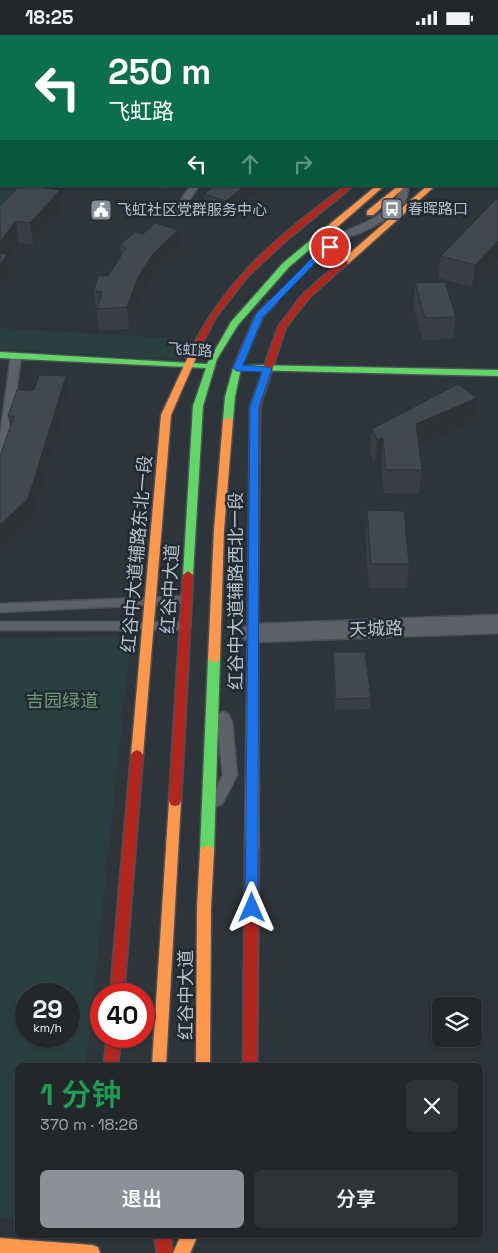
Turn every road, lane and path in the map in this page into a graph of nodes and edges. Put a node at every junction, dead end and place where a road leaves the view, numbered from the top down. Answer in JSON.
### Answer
{"nodes":[{"id":1,"x":194,"y":187,"type":"edge"},
{"id":2,"x":349,"y":187,"type":"edge"},
{"id":3,"x":379,"y":187,"type":"edge"},
{"id":4,"x":403,"y":187,"type":"edge"},
{"id":5,"x":431,"y":187,"type":"edge"},
{"id":6,"x":174,"y":215,"type":"dead end"},
{"id":7,"x":346,"y":262,"type":"junction"},
{"id":8,"x":278,"y":297,"type":"dead end"},
{"id":9,"x":0,"y":355,"type":"edge"},
{"id":10,"x":16,"y":356,"type":"junction"},
{"id":11,"x":189,"y":365,"type":"junction"},
{"id":12,"x":224,"y":367,"type":"junction"},
{"id":13,"x":268,"y":369,"type":"junction"},
{"id":14,"x":498,"y":373,"type":"edge"},
{"id":15,"x":0,"y":454,"type":"edge"},
{"id":16,"x":186,"y":600,"type":"junction"},
{"id":17,"x":151,"y":601,"type":"junction"},
{"id":18,"x":0,"y":608,"type":"edge"},
{"id":19,"x":498,"y":624,"type":"edge"},
{"id":20,"x":149,"y":626,"type":"junction"},
{"id":21,"x":185,"y":626,"type":"junction"},
{"id":22,"x":0,"y":627,"type":"edge"},
{"id":23,"x":253,"y":633,"type":"junction"},
{"id":24,"x":213,"y":697,"type":"junction"},
{"id":25,"x":208,"y":818,"type":"junction"},
{"id":26,"x":118,"y":983,"type":"edge"},
{"id":27,"x":113,"y":1048,"type":"edge"},
{"id":28,"x":111,"y":1063,"type":"edge"},
{"id":29,"x":159,"y":1063,"type":"edge"},
{"id":30,"x":203,"y":1063,"type":"edge"},
{"id":31,"x":250,"y":1063,"type":"edge"},
{"id":32,"x":162,"y":1238,"type":"edge"},
{"id":33,"x":179,"y":1238,"type":"edge"},
{"id":34,"x":188,"y":1238,"type":"edge"},
{"id":35,"x":0,"y":1246,"type":"edge"},
{"id":36,"x":87,"y":1249,"type":"edge"},
{"id":37,"x":165,"y":1253,"type":"edge"},
{"id":38,"x":176,"y":1253,"type":"edge"},
{"id":39,"x":181,"y":1253,"type":"edge"}],
"edges":[{"from":1,"to":6,"type":"lane"},
{"from":2,"to":11,"type":"street","name":"红谷中大道辅路东北一段"},
{"from":3,"to":12,"type":"street","name":"红谷中大道"},
{"from":4,"to":7,"type":"street"},
{"from":5,"to":7,"type":"street","name":"红谷中大道辅路西北一段"},
{"from":7,"to":13,"type":"street","name":"红谷中大道辅路西北一段"},
{"from":8,"to":12,"type":"street","name":"红谷中大道"},
{"from":9,"to":10,"type":"street","name":"飞虹路"},
{"from":10,"to":11,"type":"street","name":"飞虹路"},
{"from":10,"to":15,"type":"lane"},
{"from":11,"to":12,"type":"street","name":"飞虹路"},
{"from":11,"to":17,"type":"street","name":"红谷中大道辅路东北一段"},
{"from":12,"to":13,"type":"street","name":"飞虹路"},
{"from":12,"to":16,"type":"street","name":"红谷中大道"},
{"from":12,"to":24,"type":"street","name":"红谷中大道"},
{"from":13,"to":14,"type":"street","name":"飞虹路"},
{"from":13,"to":23,"type":"street","name":"红谷中大道辅路西北一段"},
{"from":16,"to":17,"type":"lane"},
{"from":16,"to":21,"type":"street","name":"红谷中大道"},
{"from":17,"to":18,"type":"lane"},
{"from":17,"to":20,"type":"street","name":"红谷中大道辅路东北一段"},
{"from":19,"to":23,"type":"street","name":"天城路"},
{"from":20,"to":21,"type":"lane"},
{"from":20,"to":22,"type":"lane"},
{"from":20,"to":26,"type":"street","name":"红谷中大道辅路东北一段"},
{"from":21,"to":29,"type":"street","name":"红谷中大道"},
{"from":23,"to":31,"type":"street","name":"红谷中大道辅路西北一段"},
{"from":24,"to":25,"type":"street","name":"红谷中大道"},
{"from":24,"to":25,"type":"lane"},
{"from":25,"to":30,"type":"street","name":"红谷中大道"},
{"from":27,"to":28,"type":"street"},
{"from":32,"to":37,"type":"street"},
{"from":33,"to":38,"type":"street"},
{"from":34,"to":39,"type":"street"},
{"from":35,"to":36,"type":"street"}]}
